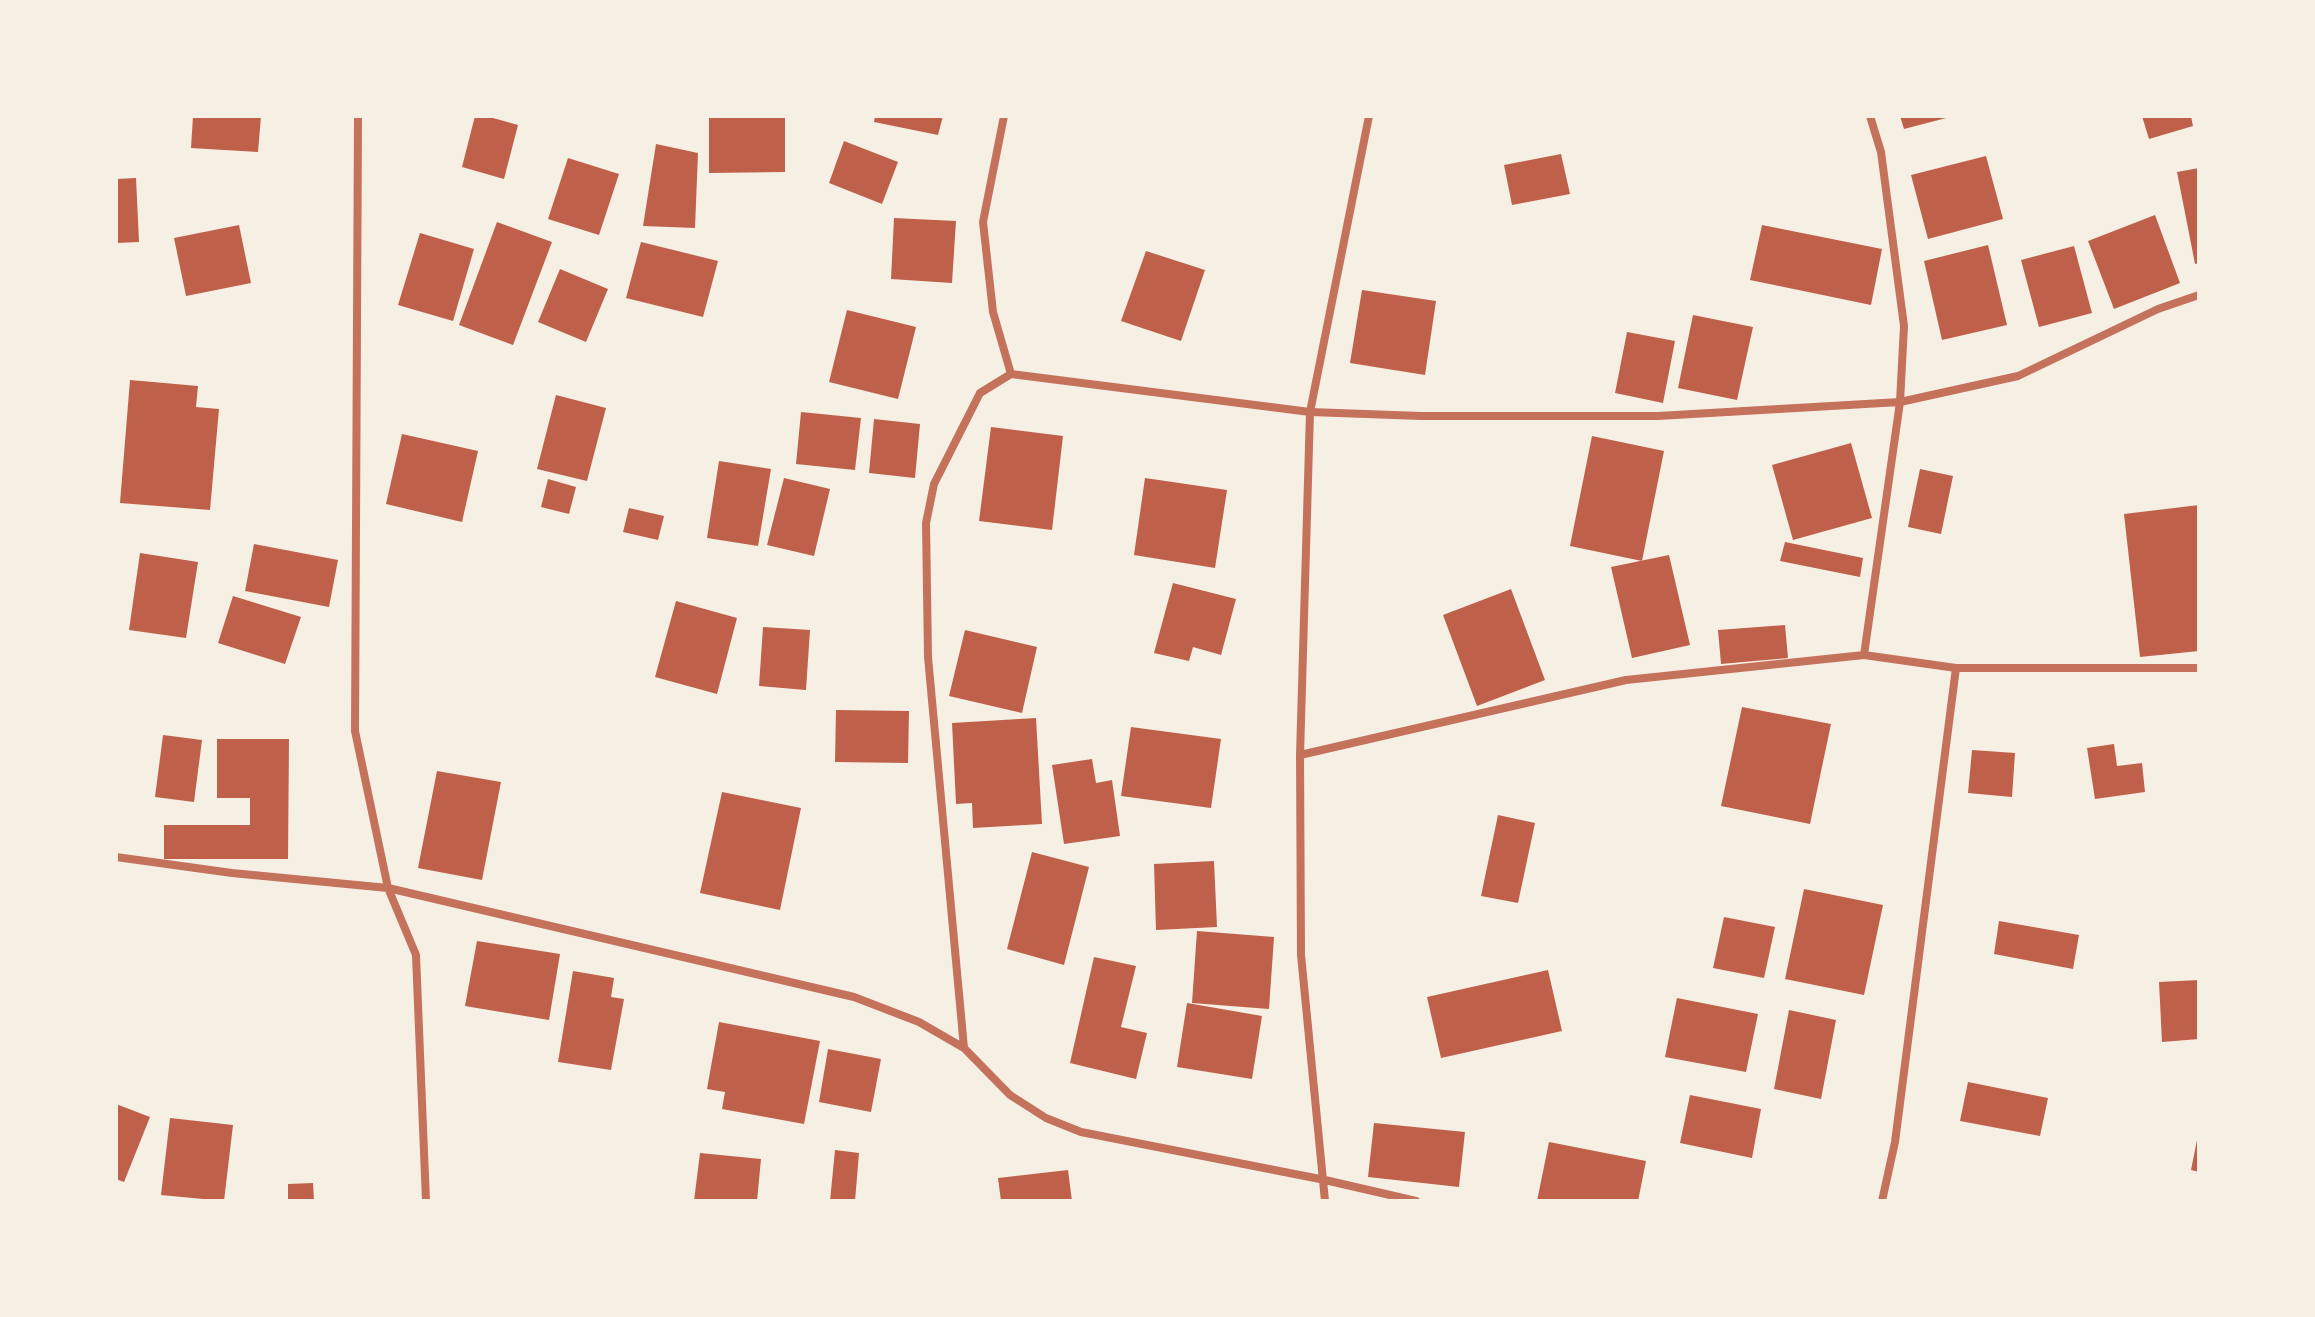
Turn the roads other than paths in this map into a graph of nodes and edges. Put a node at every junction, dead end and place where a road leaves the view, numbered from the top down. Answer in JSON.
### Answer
{"nodes":[{"id":1,"x":358,"y":116,"type":"edge"},
{"id":2,"x":1004,"y":116,"type":"edge"},
{"id":3,"x":1369,"y":116,"type":"edge"},
{"id":4,"x":1870,"y":116,"type":"edge"},
{"id":5,"x":2199,"y":295,"type":"edge"},
{"id":6,"x":1011,"y":374,"type":"junction"},
{"id":7,"x":1900,"y":402,"type":"junction"},
{"id":8,"x":1310,"y":412,"type":"junction"},
{"id":9,"x":1864,"y":655,"type":"junction"},
{"id":10,"x":1956,"y":668,"type":"junction"},
{"id":11,"x":2199,"y":668,"type":"edge"},
{"id":12,"x":1300,"y":755,"type":"junction"},
{"id":13,"x":116,"y":857,"type":"edge"},
{"id":14,"x":388,"y":888,"type":"junction"},
{"id":15,"x":964,"y":1048,"type":"junction"},
{"id":16,"x":1325,"y":1180,"type":"junction"},
{"id":17,"x":426,"y":1201,"type":"edge"},
{"id":18,"x":1325,"y":1201,"type":"edge"},
{"id":19,"x":1416,"y":1201,"type":"edge"},
{"id":20,"x":1882,"y":1201,"type":"edge"}],
"edges":[{"from":1,"to":14,"type":"street"},
{"from":2,"to":6,"type":"street"},
{"from":3,"to":8,"type":"street"},
{"from":4,"to":7,"type":"street"},
{"from":5,"to":7,"type":"street"},
{"from":6,"to":8,"type":"street"},
{"from":6,"to":15,"type":"street"},
{"from":7,"to":8,"type":"street"},
{"from":7,"to":9,"type":"street"},
{"from":8,"to":12,"type":"street"},
{"from":9,"to":10,"type":"street"},
{"from":9,"to":12,"type":"street"},
{"from":10,"to":11,"type":"street"},
{"from":10,"to":20,"type":"street"},
{"from":12,"to":16,"type":"street"},
{"from":13,"to":14,"type":"street"},
{"from":14,"to":15,"type":"street"},
{"from":14,"to":17,"type":"street"},
{"from":15,"to":16,"type":"street"},
{"from":16,"to":18,"type":"street"},
{"from":16,"to":19,"type":"street"}]}
